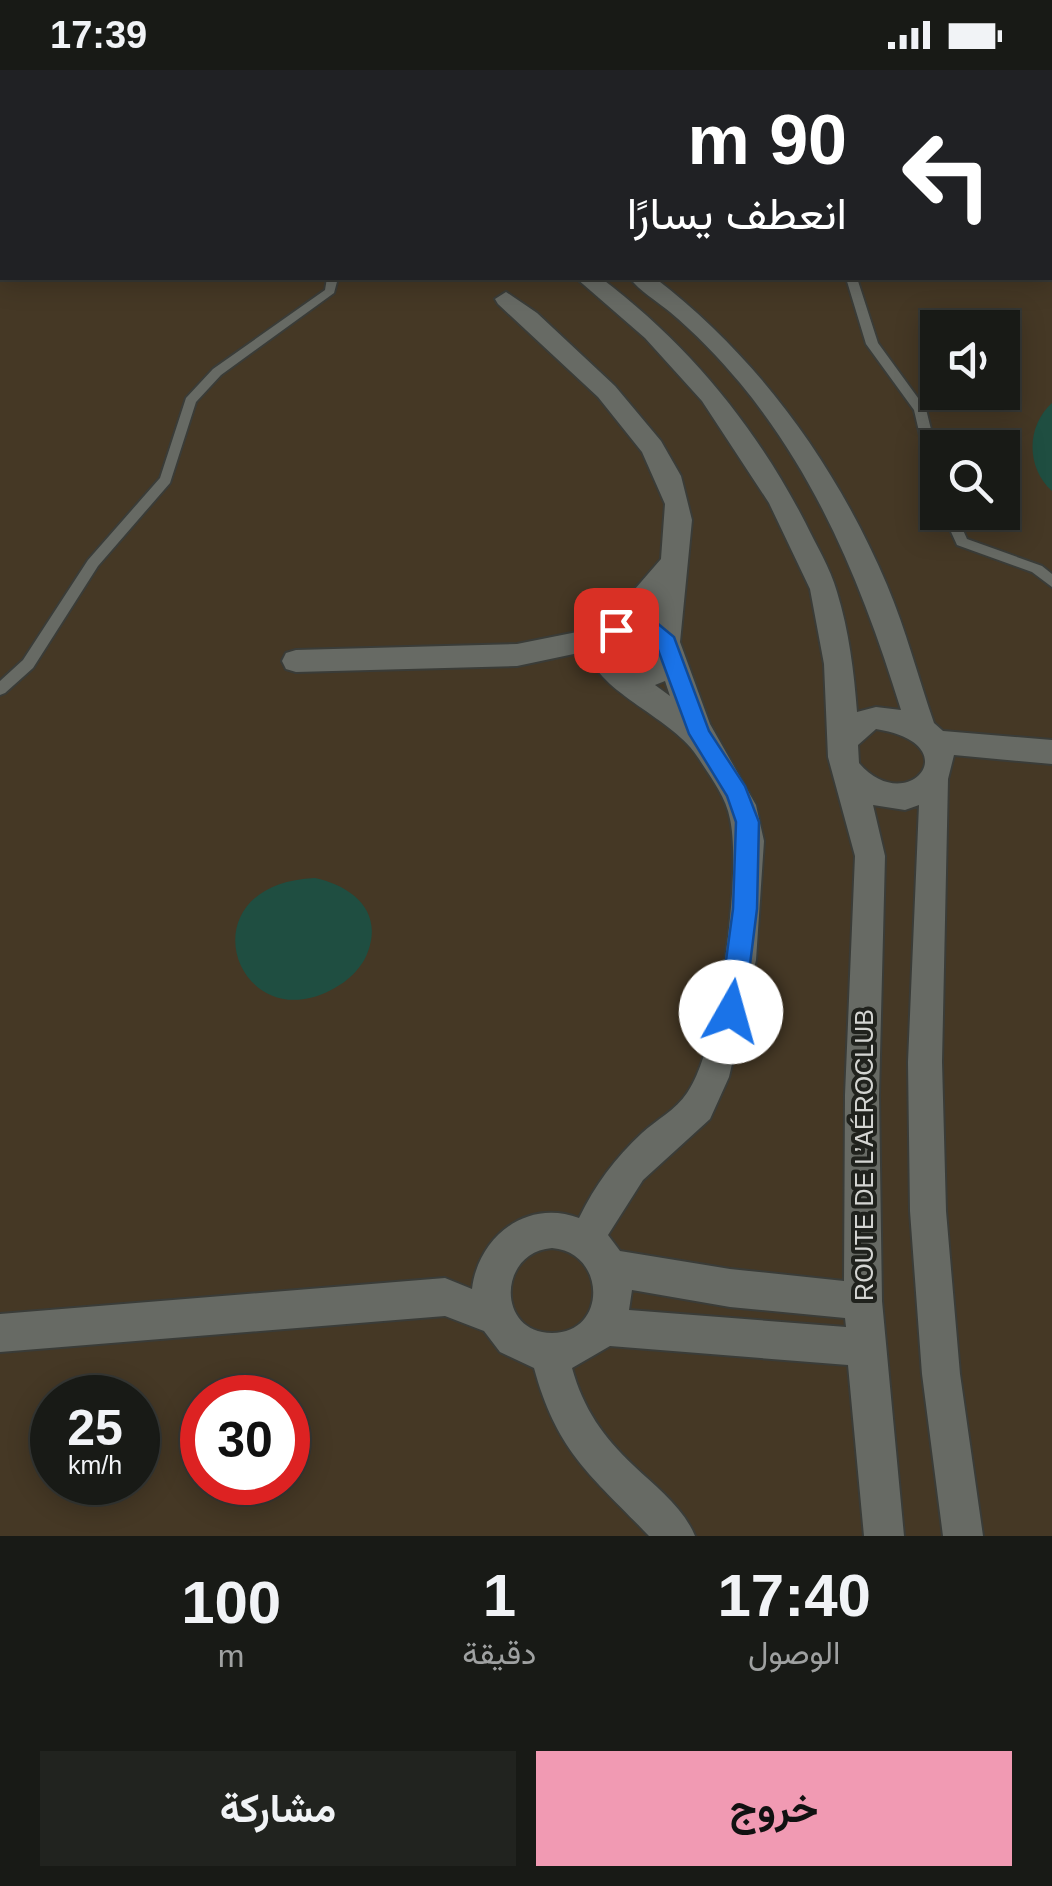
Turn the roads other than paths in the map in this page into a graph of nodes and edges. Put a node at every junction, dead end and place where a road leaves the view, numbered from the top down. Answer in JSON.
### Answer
{"nodes":[{"id":1,"x":332,"y":280,"type":"edge"},
{"id":2,"x":590,"y":280,"type":"edge"},
{"id":3,"x":643,"y":280,"type":"edge"},
{"id":4,"x":852,"y":280,"type":"edge"},
{"id":5,"x":506,"y":299,"type":"dead end"},
{"id":6,"x":925,"y":430,"type":"edge"},
{"id":7,"x":956,"y":530,"type":"edge"},
{"id":8,"x":674,"y":562,"type":"junction"},
{"id":9,"x":1052,"y":582,"type":"edge"},
{"id":10,"x":612,"y":633,"type":"junction"},
{"id":11,"x":668,"y":647,"type":"junction"},
{"id":12,"x":518,"y":655,"type":"junction"},
{"id":13,"x":296,"y":662,"type":"dead end"},
{"id":14,"x":616,"y":672,"type":"junction"},
{"id":15,"x":0,"y":689,"type":"edge"},
{"id":16,"x":700,"y":734,"type":"junction"},
{"id":17,"x":1052,"y":752,"type":"edge"},
{"id":18,"x":933,"y":754,"type":"junction"},
{"id":19,"x":847,"y":757,"type":"junction"},
{"id":20,"x":598,"y":1254,"type":"junction"},
{"id":21,"x":497,"y":1264,"type":"junction"},
{"id":22,"x":445,"y":1296,"type":"junction"},
{"id":23,"x":863,"y":1302,"type":"junction"},
{"id":24,"x":497,"y":1317,"type":"junction"},
{"id":25,"x":603,"y":1326,"type":"junction"},
{"id":26,"x":0,"y":1333,"type":"edge"},
{"id":27,"x":864,"y":1346,"type":"junction"},
{"id":28,"x":549,"y":1352,"type":"junction"},
{"id":29,"x":676,"y":1536,"type":"edge"},
{"id":30,"x":884,"y":1536,"type":"edge"},
{"id":31,"x":963,"y":1536,"type":"edge"}],
"edges":[{"from":1,"to":15,"type":"lane"},
{"from":2,"to":19,"type":"street","name":"ROUTE DE L’AÉROCLUB"},
{"from":3,"to":18,"type":"street"},
{"from":4,"to":6,"type":"lane"},
{"from":5,"to":8,"type":"street"},
{"from":7,"to":9,"type":"lane"},
{"from":8,"to":10,"type":"street"},
{"from":8,"to":11,"type":"street"},
{"from":10,"to":11,"type":"street"},
{"from":10,"to":12,"type":"street"},
{"from":10,"to":14,"type":"street"},
{"from":11,"to":14,"type":"street"},
{"from":11,"to":16,"type":"street"},
{"from":12,"to":13,"type":"street"},
{"from":12,"to":14,"type":"street"},
{"from":14,"to":16,"type":"street"},
{"from":16,"to":20,"type":"street"},
{"from":17,"to":18,"type":"street"},
{"from":18,"to":19,"type":"street"},
{"from":18,"to":19,"type":"street"},
{"from":18,"to":31,"type":"street"},
{"from":19,"to":23,"type":"street","name":"ROUTE DE L’AÉROCLUB"},
{"from":20,"to":21,"type":"street"},
{"from":20,"to":23,"type":"street"},
{"from":20,"to":25,"type":"street"},
{"from":21,"to":22,"type":"street"},
{"from":21,"to":24,"type":"street"},
{"from":22,"to":24,"type":"street"},
{"from":22,"to":26,"type":"street"},
{"from":23,"to":27,"type":"street","name":"ROUTE DE L’AÉROCLUB"},
{"from":24,"to":28,"type":"street"},
{"from":25,"to":27,"type":"street"},
{"from":25,"to":28,"type":"street"},
{"from":27,"to":30,"type":"street","name":"ROUTE DE L’AÉROCLUB"},
{"from":28,"to":29,"type":"street"}]}
